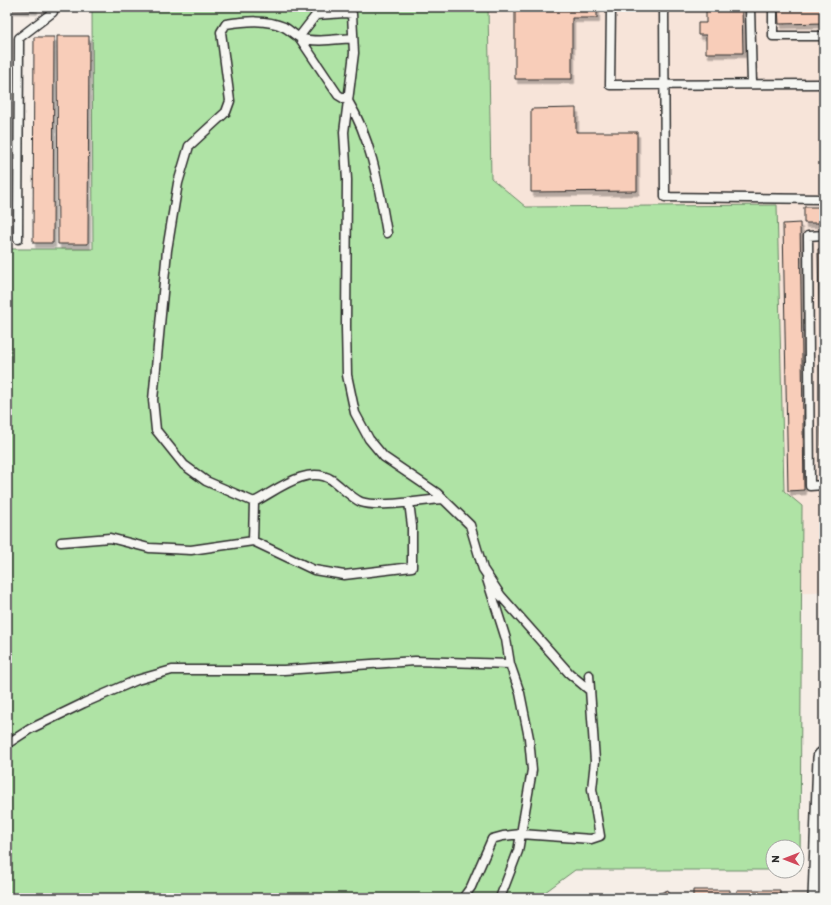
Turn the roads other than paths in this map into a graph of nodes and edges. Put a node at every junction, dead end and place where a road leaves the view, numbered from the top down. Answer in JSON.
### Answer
{"nodes":[{"id":1,"x":53,"y":7,"type":"edge"},
{"id":2,"x":611,"y":7,"type":"edge"},
{"id":3,"x":664,"y":7,"type":"edge"},
{"id":4,"x":750,"y":7,"type":"edge"},
{"id":5,"x":773,"y":7,"type":"edge"},
{"id":6,"x":824,"y":36,"type":"edge"},
{"id":7,"x":299,"y":37,"type":"junction"},
{"id":8,"x":353,"y":38,"type":"junction"},
{"id":9,"x":752,"y":84,"type":"junction"},
{"id":10,"x":824,"y":84,"type":"edge"},
{"id":11,"x":666,"y":86,"type":"junction"},
{"id":12,"x":348,"y":101,"type":"junction"},
{"id":13,"x":824,"y":199,"type":"edge"},
{"id":14,"x":387,"y":233,"type":"dead end"},
{"id":15,"x":824,"y":236,"type":"edge"},
{"id":16,"x":18,"y":239,"type":"dead end"},
{"id":17,"x":824,"y":485,"type":"edge"},
{"id":18,"x":443,"y":499,"type":"junction"},
{"id":19,"x":254,"y":502,"type":"junction"},
{"id":20,"x":409,"y":502,"type":"junction"},
{"id":21,"x":253,"y":541,"type":"junction"},
{"id":22,"x":61,"y":542,"type":"dead end"},
{"id":23,"x":483,"y":569,"type":"junction"},
{"id":24,"x":510,"y":664,"type":"junction"},
{"id":25,"x":589,"y":675,"type":"dead end"},
{"id":26,"x":588,"y":689,"type":"junction"},
{"id":27,"x":7,"y":744,"type":"edge"},
{"id":28,"x":824,"y":758,"type":"edge"},
{"id":29,"x":522,"y":834,"type":"junction"},
{"id":30,"x":822,"y":853,"type":"edge"},
{"id":31,"x":463,"y":898,"type":"edge"},
{"id":32,"x":500,"y":898,"type":"edge"},
{"id":33,"x":819,"y":898,"type":"edge"}],
"edges":[{"from":1,"to":16,"type":"lane"},
{"from":2,"to":11,"type":"lane"},
{"from":3,"to":11,"type":"lane"},
{"from":4,"to":9,"type":"lane"},
{"from":5,"to":6,"type":"lane"},
{"from":7,"to":8,"type":"lane"},
{"from":7,"to":8,"type":"lane"},
{"from":7,"to":12,"type":"lane"},
{"from":7,"to":19,"type":"lane"},
{"from":8,"to":12,"type":"lane"},
{"from":9,"to":10,"type":"lane"},
{"from":9,"to":11,"type":"lane"},
{"from":11,"to":13,"type":"lane"},
{"from":12,"to":14,"type":"lane"},
{"from":12,"to":18,"type":"lane"},
{"from":15,"to":17,"type":"lane"},
{"from":18,"to":20,"type":"lane"},
{"from":18,"to":23,"type":"lane"},
{"from":19,"to":20,"type":"lane"},
{"from":19,"to":21,"type":"lane"},
{"from":20,"to":21,"type":"lane"},
{"from":21,"to":22,"type":"lane"},
{"from":23,"to":24,"type":"lane"},
{"from":23,"to":26,"type":"lane"},
{"from":24,"to":27,"type":"lane"},
{"from":24,"to":29,"type":"lane"},
{"from":25,"to":26,"type":"lane"},
{"from":26,"to":29,"type":"lane"},
{"from":28,"to":30,"type":"street"},
{"from":29,"to":31,"type":"lane"},
{"from":29,"to":32,"type":"lane"},
{"from":30,"to":33,"type":"street"}]}
